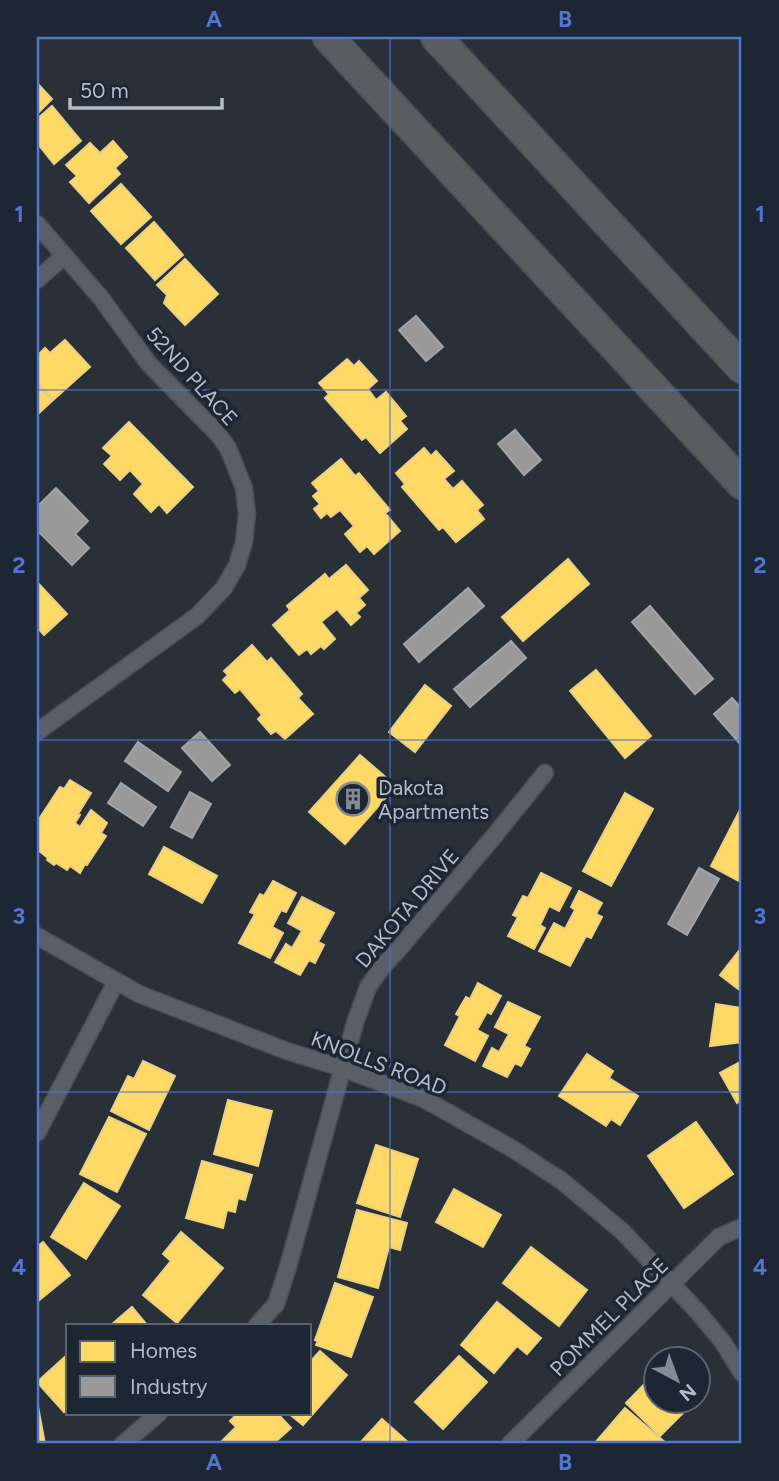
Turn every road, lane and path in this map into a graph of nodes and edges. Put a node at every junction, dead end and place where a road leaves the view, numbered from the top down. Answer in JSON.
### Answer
{"nodes":[{"id":1,"x":328,"y":37,"type":"edge"},
{"id":2,"x":436,"y":37,"type":"edge"},
{"id":3,"x":37,"y":224,"type":"edge"},
{"id":4,"x":64,"y":256,"type":"junction"},
{"id":5,"x":37,"y":280,"type":"edge"},
{"id":6,"x":742,"y":369,"type":"edge"},
{"id":7,"x":742,"y":484,"type":"edge"},
{"id":8,"x":37,"y":732,"type":"edge"},
{"id":9,"x":545,"y":773,"type":"dead end"},
{"id":10,"x":37,"y":936,"type":"edge"},
{"id":11,"x":116,"y":982,"type":"junction"},
{"id":12,"x":342,"y":1068,"type":"junction"},
{"id":13,"x":37,"y":1133,"type":"edge"},
{"id":14,"x":742,"y":1227,"type":"edge"},
{"id":15,"x":673,"y":1283,"type":"junction"},
{"id":16,"x":258,"y":1324,"type":"edge"},
{"id":17,"x":742,"y":1373,"type":"edge"},
{"id":18,"x":158,"y":1414,"type":"edge"},
{"id":19,"x":123,"y":1444,"type":"edge"},
{"id":20,"x":510,"y":1444,"type":"edge"}],
"edges":[{"from":1,"to":7,"type":"highway"},
{"from":2,"to":6,"type":"highway"},
{"from":3,"to":4,"type":"street","name":"52ND PLACE"},
{"from":4,"to":5,"type":"street"},
{"from":4,"to":8,"type":"street","name":"52ND PLACE"},
{"from":9,"to":12,"type":"street","name":"DAKOTA DRIVE"},
{"from":10,"to":11,"type":"street","name":"KNOLLS ROAD"},
{"from":11,"to":12,"type":"street","name":"KNOLLS ROAD"},
{"from":11,"to":13,"type":"street"},
{"from":12,"to":15,"type":"street","name":"KNOLLS ROAD"},
{"from":12,"to":16,"type":"street","name":"DAKOTA DRIVE"},
{"from":14,"to":15,"type":"street","name":"POMMEL PLACE"},
{"from":15,"to":17,"type":"street","name":"KNOLLS ROAD"},
{"from":15,"to":20,"type":"street","name":"POMMEL PLACE"},
{"from":18,"to":19,"type":"street"}]}
